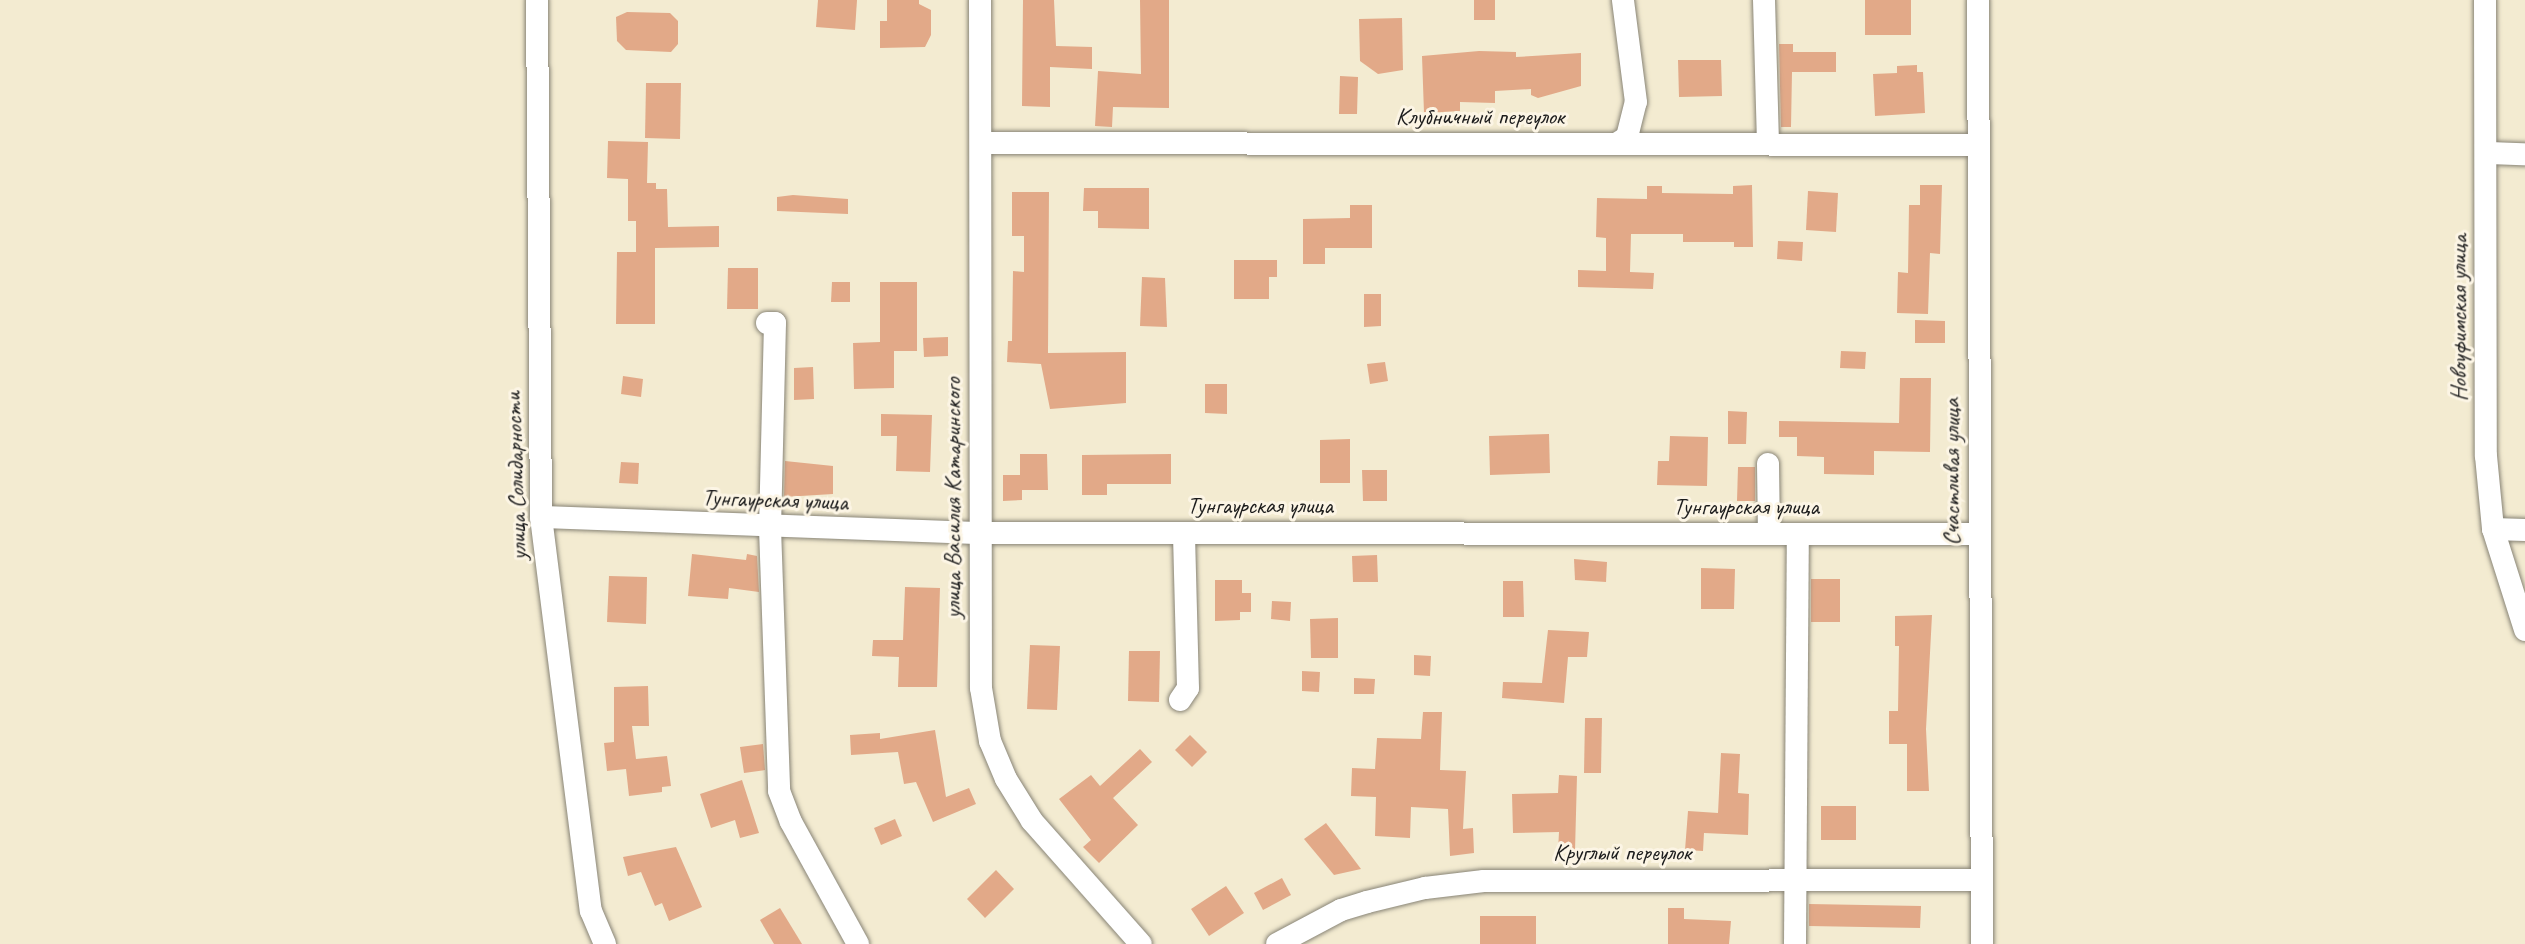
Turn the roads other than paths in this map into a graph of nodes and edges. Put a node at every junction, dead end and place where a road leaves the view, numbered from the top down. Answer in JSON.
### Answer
{"nodes":[{"id":1,"x":537,"y":0,"type":"edge"},
{"id":2,"x":980,"y":0,"type":"edge"},
{"id":3,"x":1623,"y":0,"type":"edge"},
{"id":4,"x":1764,"y":0,"type":"edge"},
{"id":5,"x":1978,"y":0,"type":"edge"},
{"id":6,"x":2485,"y":0,"type":"edge"},
{"id":7,"x":982,"y":143,"type":"junction"},
{"id":8,"x":1616,"y":144,"type":"junction"},
{"id":9,"x":1767,"y":144,"type":"junction"},
{"id":10,"x":1979,"y":144,"type":"junction"},
{"id":11,"x":2487,"y":153,"type":"junction"},
{"id":12,"x":2525,"y":154,"type":"edge"},
{"id":13,"x":767,"y":323,"type":"dead end"},
{"id":14,"x":1768,"y":464,"type":"dead end"},
{"id":15,"x":541,"y":517,"type":"junction"},
{"id":16,"x":770,"y":528,"type":"junction"},
{"id":17,"x":2493,"y":529,"type":"junction"},
{"id":18,"x":2525,"y":530,"type":"edge"},
{"id":19,"x":979,"y":533,"type":"junction"},
{"id":20,"x":1184,"y":533,"type":"junction"},
{"id":21,"x":1769,"y":534,"type":"junction"},
{"id":22,"x":1798,"y":534,"type":"junction"},
{"id":23,"x":1980,"y":534,"type":"junction"},
{"id":24,"x":2525,"y":630,"type":"edge"},
{"id":25,"x":1180,"y":700,"type":"dead end"},
{"id":26,"x":1794,"y":880,"type":"junction"},
{"id":27,"x":1978,"y":880,"type":"junction"},
{"id":28,"x":605,"y":944,"type":"edge"},
{"id":29,"x":858,"y":944,"type":"edge"},
{"id":30,"x":1141,"y":944,"type":"edge"},
{"id":31,"x":1277,"y":944,"type":"edge"},
{"id":32,"x":1795,"y":944,"type":"edge"},
{"id":33,"x":1982,"y":944,"type":"edge"}],
"edges":[{"from":1,"to":15,"type":"street","name":"улица Солидарности"},
{"from":2,"to":7,"type":"street","name":"улица Василия Катаринского"},
{"from":3,"to":8,"type":"street"},
{"from":4,"to":9,"type":"street"},
{"from":5,"to":10,"type":"street","name":"Счастливая улица"},
{"from":6,"to":11,"type":"street","name":"Новоуфимская улица"},
{"from":7,"to":8,"type":"street","name":"Клубничный переулок"},
{"from":7,"to":19,"type":"street","name":"улица Василия Катаринского"},
{"from":8,"to":9,"type":"street","name":"Клубничный переулок"},
{"from":9,"to":10,"type":"street","name":"Клубничный переулок"},
{"from":10,"to":23,"type":"street","name":"Счастливая улица"},
{"from":11,"to":12,"type":"street"},
{"from":11,"to":17,"type":"street","name":"Новоуфимская улица"},
{"from":13,"to":16,"type":"street"},
{"from":14,"to":21,"type":"street"},
{"from":15,"to":16,"type":"street","name":"Тунгаурская улица"},
{"from":15,"to":28,"type":"street","name":"улица Солидарности"},
{"from":16,"to":19,"type":"street","name":"Тунгаурская улица"},
{"from":16,"to":29,"type":"street"},
{"from":17,"to":18,"type":"street"},
{"from":17,"to":24,"type":"street","name":"Новоуфимская улица"},
{"from":19,"to":20,"type":"street","name":"Тунгаурская улица"},
{"from":19,"to":30,"type":"street","name":"улица Василия Катаринского"},
{"from":20,"to":21,"type":"street","name":"Тунгаурская улица"},
{"from":20,"to":25,"type":"street"},
{"from":21,"to":22,"type":"street","name":"Тунгаурская улица"},
{"from":22,"to":23,"type":"street","name":"Тунгаурская улица"},
{"from":22,"to":26,"type":"street"},
{"from":23,"to":27,"type":"street","name":"Счастливая улица"},
{"from":26,"to":27,"type":"street","name":"Круглый переулок"},
{"from":26,"to":31,"type":"street","name":"Круглый переулок"},
{"from":26,"to":32,"type":"street"},
{"from":27,"to":33,"type":"street","name":"Счастливая улица"}]}
